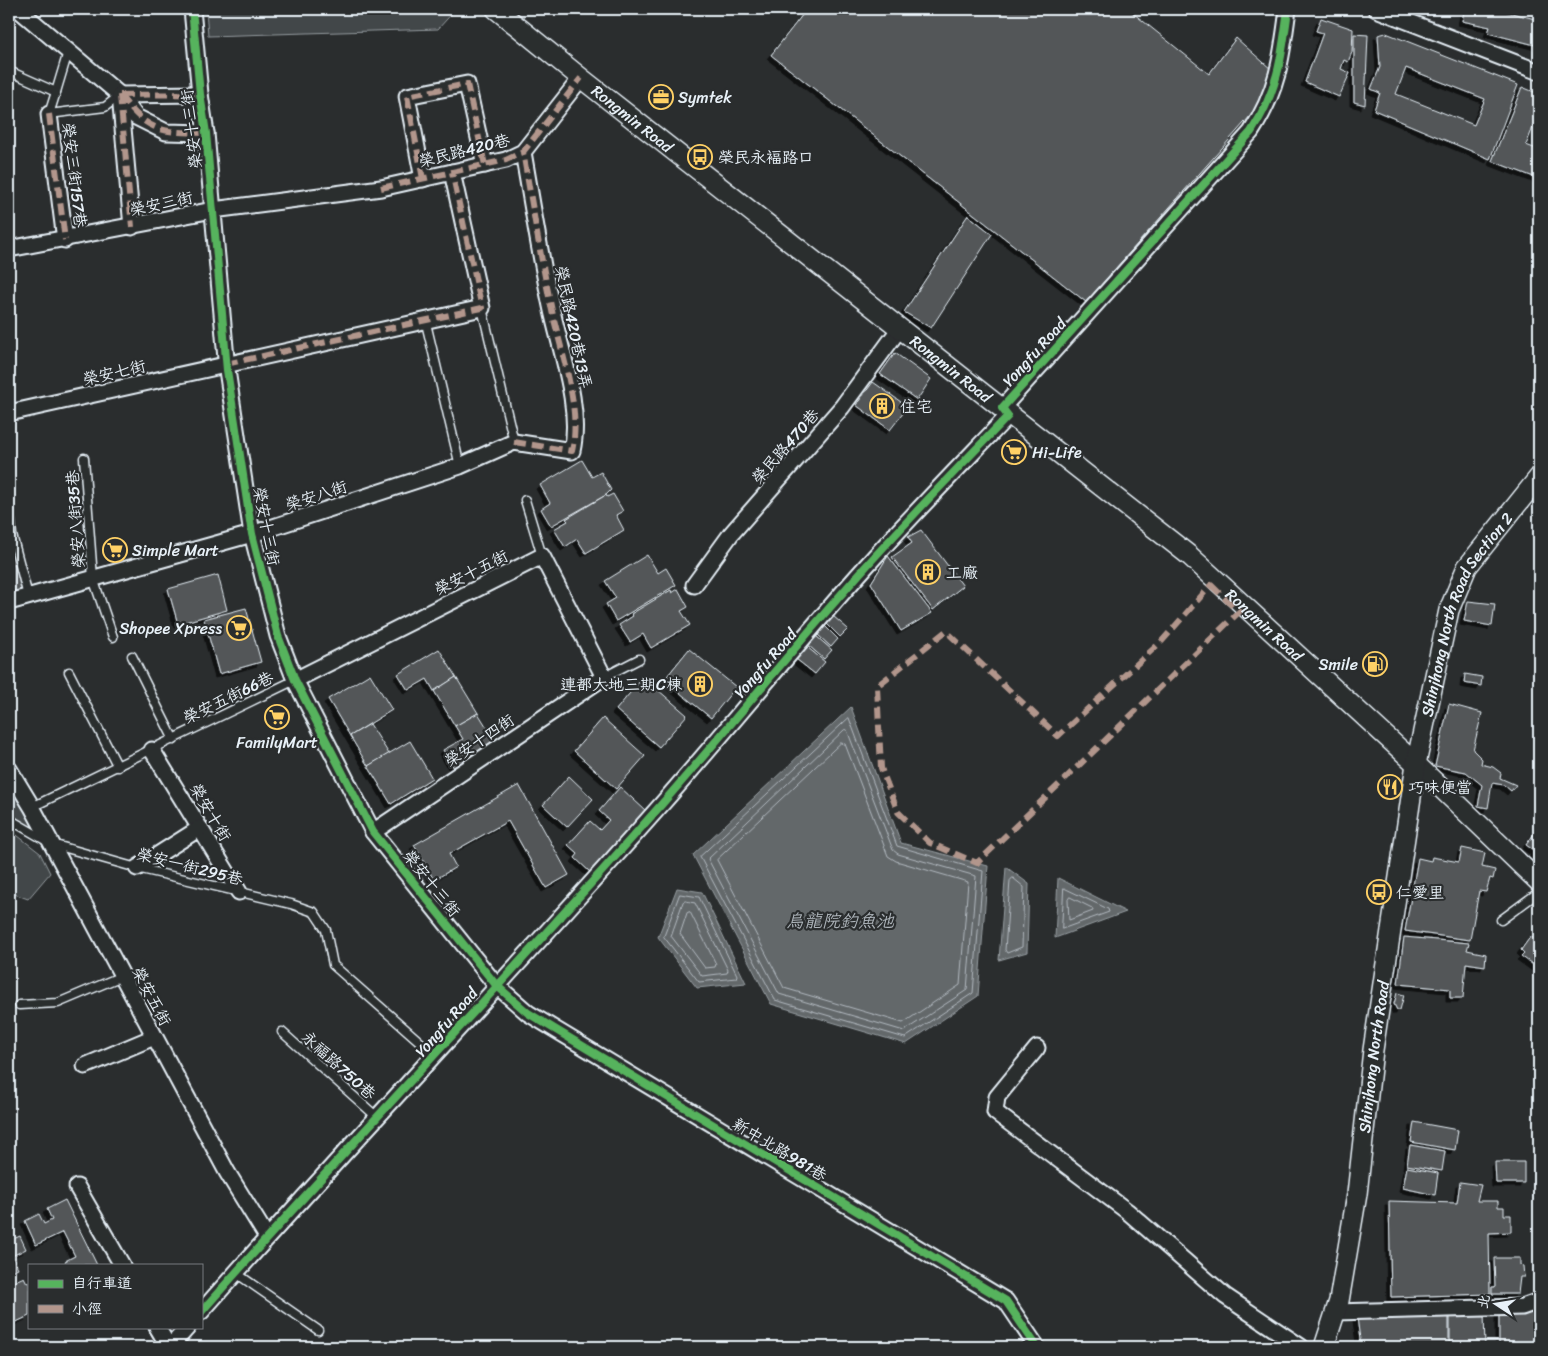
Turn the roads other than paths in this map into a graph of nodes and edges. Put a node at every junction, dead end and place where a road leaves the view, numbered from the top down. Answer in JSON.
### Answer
{"nodes":[{"id":1,"x":18,"y":9,"type":"edge"},
{"id":2,"x":192,"y":9,"type":"edge"},
{"id":3,"x":496,"y":9,"type":"edge"},
{"id":4,"x":1288,"y":9,"type":"edge"},
{"id":5,"x":1376,"y":9,"type":"edge"},
{"id":6,"x":1399,"y":12,"type":"edge"},
{"id":7,"x":68,"y":52,"type":"junction"},
{"id":8,"x":9,"y":70,"type":"edge"},
{"id":9,"x":1539,"y":72,"type":"edge"},
{"id":10,"x":581,"y":78,"type":"junction"},
{"id":11,"x":56,"y":92,"type":"junction"},
{"id":12,"x":200,"y":94,"type":"junction"},
{"id":13,"x":120,"y":95,"type":"junction"},
{"id":14,"x":49,"y":114,"type":"junction"},
{"id":15,"x":206,"y":133,"type":"junction"},
{"id":16,"x":522,"y":152,"type":"junction"},
{"id":17,"x":484,"y":165,"type":"junction"},
{"id":18,"x":452,"y":172,"type":"junction"},
{"id":19,"x":423,"y":179,"type":"junction"},
{"id":20,"x":381,"y":188,"type":"joint"},
{"id":21,"x":212,"y":210,"type":"junction"},
{"id":22,"x":132,"y":227,"type":"junction"},
{"id":23,"x":65,"y":240,"type":"junction"},
{"id":24,"x":9,"y":249,"type":"edge"},
{"id":25,"x":482,"y":308,"type":"junction"},
{"id":26,"x":425,"y":319,"type":"junction"},
{"id":27,"x":900,"y":328,"type":"junction"},
{"id":28,"x":226,"y":364,"type":"junction"},
{"id":29,"x":1002,"y":408,"type":"junction"},
{"id":30,"x":9,"y":413,"type":"edge"},
{"id":31,"x":514,"y":442,"type":"junction"},
{"id":32,"x":84,"y":458,"type":"dead end"},
{"id":33,"x":460,"y":466,"type":"junction"},
{"id":34,"x":1539,"y":477,"type":"edge"},
{"id":35,"x":525,"y":500,"type":"dead end"},
{"id":36,"x":9,"y":501,"type":"edge"},
{"id":37,"x":252,"y":534,"type":"junction"},
{"id":38,"x":542,"y":556,"type":"junction"},
{"id":39,"x":93,"y":578,"type":"junction"},
{"id":40,"x":694,"y":585,"type":"dead end"},
{"id":41,"x":28,"y":596,"type":"junction"},
{"id":42,"x":9,"y":602,"type":"edge"},
{"id":43,"x":113,"y":637,"type":"dead end"},
{"id":44,"x":132,"y":656,"type":"dead end"},
{"id":45,"x":639,"y":659,"type":"dead end"},
{"id":46,"x":69,"y":672,"type":"dead end"},
{"id":47,"x":604,"y":677,"type":"junction"},
{"id":48,"x":295,"y":680,"type":"junction"},
{"id":49,"x":174,"y":740,"type":"junction"},
{"id":50,"x":152,"y":750,"type":"junction"},
{"id":51,"x":1416,"y":764,"type":"junction"},
{"id":52,"x":118,"y":767,"type":"junction"},
{"id":53,"x":9,"y":770,"type":"edge"},
{"id":54,"x":32,"y":807,"type":"junction"},
{"id":55,"x":9,"y":819,"type":"edge"},
{"id":56,"x":200,"y":828,"type":"junction"},
{"id":57,"x":373,"y":832,"type":"junction"},
{"id":58,"x":52,"y":844,"type":"junction"},
{"id":59,"x":137,"y":868,"type":"junction"},
{"id":60,"x":1539,"y":882,"type":"edge"},
{"id":61,"x":239,"y":892,"type":"junction"},
{"id":62,"x":1539,"y":892,"type":"edge"},
{"id":63,"x":1501,"y":920,"type":"dead end"},
{"id":64,"x":122,"y":976,"type":"junction"},
{"id":65,"x":496,"y":985,"type":"junction"},
{"id":66,"x":19,"y":1005,"type":"dead end"},
{"id":67,"x":282,"y":1032,"type":"dead end"},
{"id":68,"x":154,"y":1036,"type":"junction"},
{"id":69,"x":1037,"y":1048,"type":"dead end"},
{"id":70,"x":436,"y":1056,"type":"junction"},
{"id":71,"x":86,"y":1066,"type":"dead end"},
{"id":72,"x":378,"y":1118,"type":"junction"},
{"id":73,"x":78,"y":1187,"type":"dead end"},
{"id":74,"x":268,"y":1237,"type":"junction"},
{"id":75,"x":121,"y":1264,"type":"edge"},
{"id":76,"x":236,"y":1272,"type":"junction"},
{"id":77,"x":1539,"y":1301,"type":"edge"},
{"id":78,"x":202,"y":1311,"type":"edge"},
{"id":79,"x":1335,"y":1312,"type":"junction"},
{"id":80,"x":158,"y":1328,"type":"edge"},
{"id":81,"x":187,"y":1328,"type":"edge"},
{"id":82,"x":318,"y":1330,"type":"dead end"},
{"id":83,"x":169,"y":1347,"type":"edge"},
{"id":84,"x":1037,"y":1347,"type":"edge"},
{"id":85,"x":1301,"y":1347,"type":"edge"},
{"id":86,"x":1324,"y":1347,"type":"edge"}],
"edges":[{"from":1,"to":7,"type":"street"},
{"from":2,"to":12,"type":"street","name":"榮安十三街"},
{"from":3,"to":10,"type":"street","name":"Rongmin Road"},
{"from":4,"to":29,"type":"street","name":"Yongfu Road"},
{"from":5,"to":6,"type":"street"},
{"from":6,"to":9,"type":"street"},
{"from":7,"to":11,"type":"lane"},
{"from":7,"to":13,"type":"street"},
{"from":8,"to":11,"type":"lane"},
{"from":10,"to":16,"type":"street","name":"榮民路420巷"},
{"from":10,"to":27,"type":"street","name":"Rongmin Road"},
{"from":11,"to":14,"type":"lane"},
{"from":12,"to":13,"type":"street"},
{"from":12,"to":15,"type":"street","name":"榮安十三街"},
{"from":13,"to":14,"type":"lane"},
{"from":13,"to":15,"type":"street"},
{"from":13,"to":22,"type":"street"},
{"from":14,"to":23,"type":"street","name":"榮安三街157巷"},
{"from":15,"to":21,"type":"street","name":"榮安十三街"},
{"from":16,"to":17,"type":"street","name":"榮民路420巷"},
{"from":16,"to":31,"type":"street","name":"榮民路420巷13弄"},
{"from":17,"to":18,"type":"street","name":"榮民路420巷"},
{"from":17,"to":19,"type":"street"},
{"from":18,"to":19,"type":"street","name":"榮民路420巷"},
{"from":18,"to":25,"type":"street"},
{"from":19,"to":20,"type":"street","name":"榮民路420巷"},
{"from":20,"to":21,"type":"street","name":"榮安三街"},
{"from":21,"to":22,"type":"street","name":"榮安三街"},
{"from":21,"to":28,"type":"street","name":"榮安十三街"},
{"from":22,"to":23,"type":"street","name":"榮安三街"},
{"from":23,"to":24,"type":"street","name":"榮安三街"},
{"from":25,"to":26,"type":"street","name":"榮安七街"},
{"from":25,"to":31,"type":"lane"},
{"from":26,"to":28,"type":"street","name":"榮安七街"},
{"from":26,"to":33,"type":"lane"},
{"from":27,"to":29,"type":"street","name":"Rongmin Road"},
{"from":27,"to":40,"type":"street","name":"榮民路470巷"},
{"from":28,"to":30,"type":"street","name":"榮安七街"},
{"from":28,"to":37,"type":"street","name":"榮安十三街"},
{"from":29,"to":51,"type":"street","name":"Rongmin Road"},
{"from":29,"to":65,"type":"street","name":"Yongfu Road"},
{"from":31,"to":33,"type":"street","name":"榮安八街"},
{"from":32,"to":39,"type":"lane","name":"榮安八街35巷"},
{"from":33,"to":37,"type":"street","name":"榮安八街"},
{"from":34,"to":51,"type":"street","name":"Shinjhong North Road Section 2"},
{"from":35,"to":38,"type":"lane"},
{"from":36,"to":41,"type":"lane"},
{"from":37,"to":39,"type":"street","name":"榮安八街"},
{"from":37,"to":48,"type":"street","name":"榮安十三街"},
{"from":38,"to":47,"type":"street"},
{"from":38,"to":48,"type":"street","name":"榮安十五街"},
{"from":39,"to":41,"type":"street","name":"榮安八街"},
{"from":39,"to":43,"type":"lane","name":"榮安八街35巷"},
{"from":41,"to":42,"type":"street","name":"榮安八街"},
{"from":44,"to":49,"type":"lane","name":"榮安五街66巷"},
{"from":45,"to":47,"type":"lane"},
{"from":46,"to":52,"type":"lane"},
{"from":47,"to":57,"type":"street","name":"榮安十四街"},
{"from":48,"to":49,"type":"lane","name":"榮安五街66巷"},
{"from":48,"to":57,"type":"street","name":"榮安十三街"},
{"from":49,"to":50,"type":"lane","name":"榮安五街66巷"},
{"from":50,"to":52,"type":"lane","name":"榮安五街66巷"},
{"from":50,"to":56,"type":"street","name":"榮安十街"},
{"from":51,"to":60,"type":"street","name":"Rongmin Road"},
{"from":51,"to":79,"type":"street","name":"Shinjhong North Road"},
{"from":52,"to":54,"type":"lane","name":"榮安五街66巷"},
{"from":53,"to":54,"type":"street","name":"榮安五街"},
{"from":54,"to":58,"type":"street","name":"榮安五街"},
{"from":55,"to":58,"type":"lane","name":"榮安一街295巷"},
{"from":56,"to":59,"type":"street"},
{"from":56,"to":61,"type":"street","name":"榮安十街"},
{"from":57,"to":65,"type":"street","name":"榮安十三街"},
{"from":58,"to":59,"type":"lane","name":"榮安一街295巷"},
{"from":58,"to":64,"type":"street","name":"榮安五街"},
{"from":59,"to":61,"type":"lane","name":"榮安一街295巷"},
{"from":61,"to":70,"type":"lane","name":"榮安一街295巷"},
{"from":62,"to":63,"type":"lane"},
{"from":64,"to":66,"type":"lane"},
{"from":64,"to":68,"type":"street","name":"榮安五街"},
{"from":65,"to":70,"type":"street","name":"Yongfu Road"},
{"from":65,"to":84,"type":"street","name":"新中北路981巷"},
{"from":67,"to":72,"type":"lane","name":"永福路750巷"},
{"from":68,"to":71,"type":"street"},
{"from":68,"to":74,"type":"street","name":"榮安五街"},
{"from":69,"to":85,"type":"street"},
{"from":70,"to":72,"type":"street","name":"Yongfu Road"},
{"from":72,"to":74,"type":"street","name":"Yongfu Road"},
{"from":73,"to":75,"type":"street"},
{"from":74,"to":76,"type":"street","name":"Yongfu Road"},
{"from":76,"to":78,"type":"street","name":"Yongfu Road"},
{"from":76,"to":82,"type":"lane"},
{"from":77,"to":79,"type":"street"},
{"from":79,"to":86,"type":"street","name":"Shinjhong North Road"},
{"from":80,"to":83,"type":"street"},
{"from":81,"to":83,"type":"street"}]}
